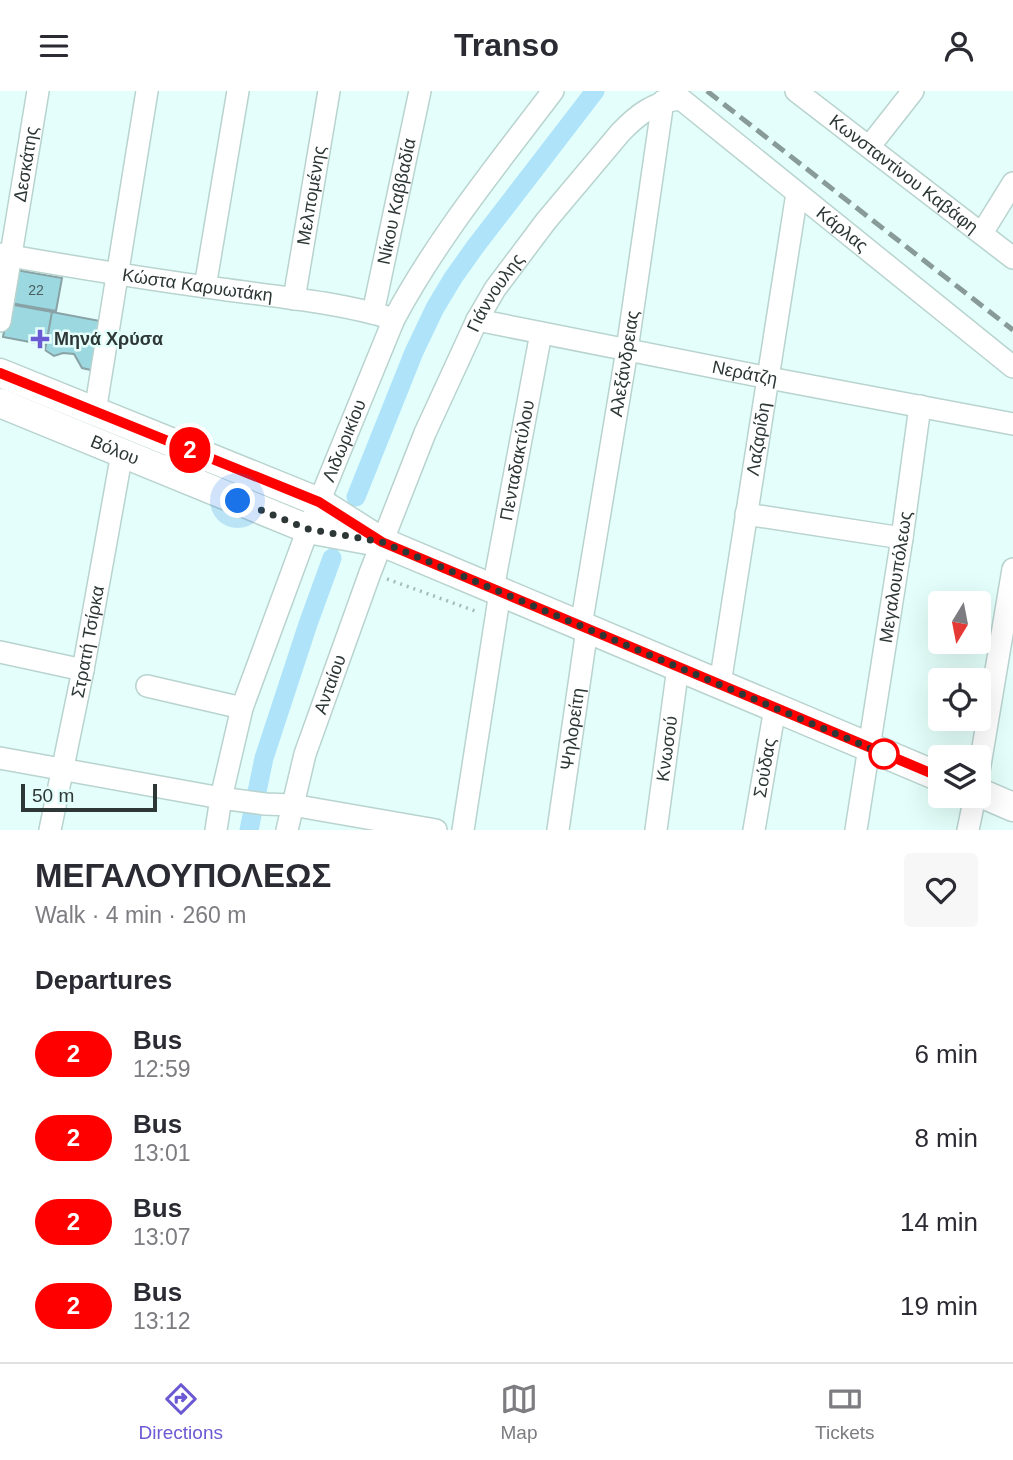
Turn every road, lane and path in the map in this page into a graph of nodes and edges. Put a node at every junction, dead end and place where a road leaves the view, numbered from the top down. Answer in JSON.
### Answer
{"nodes":[{"id":1,"x":38,"y":91,"type":"edge"},
{"id":2,"x":147,"y":91,"type":"edge"},
{"id":3,"x":239,"y":91,"type":"edge"},
{"id":4,"x":328,"y":91,"type":"edge"},
{"id":5,"x":421,"y":91,"type":"edge"},
{"id":6,"x":553,"y":91,"type":"edge"},
{"id":7,"x":796,"y":91,"type":"edge"},
{"id":8,"x":913,"y":91,"type":"edge"},
{"id":9,"x":671,"y":97,"type":"edge"},
{"id":10,"x":820,"y":98,"type":"edge"},
{"id":11,"x":869,"y":147,"type":"junction"},
{"id":12,"x":1013,"y":183,"type":"edge"},
{"id":13,"x":797,"y":194,"type":"junction"},
{"id":14,"x":982,"y":233,"type":"junction"},
{"id":15,"x":6,"y":255,"type":"edge"},
{"id":16,"x":1013,"y":258,"type":"edge"},
{"id":17,"x":117,"y":273,"type":"junction"},
{"id":18,"x":205,"y":287,"type":"junction"},
{"id":19,"x":294,"y":299,"type":"junction"},
{"id":20,"x":373,"y":313,"type":"junction"},
{"id":21,"x":394,"y":319,"type":"junction"},
{"id":22,"x":477,"y":320,"type":"junction"},
{"id":23,"x":0,"y":321,"type":"edge"},
{"id":24,"x":541,"y":333,"type":"junction"},
{"id":25,"x":627,"y":350,"type":"junction"},
{"id":26,"x":1013,"y":367,"type":"edge"},
{"id":27,"x":0,"y":373,"type":"edge"},
{"id":28,"x":769,"y":378,"type":"junction"},
{"id":29,"x":0,"y":403,"type":"edge"},
{"id":30,"x":920,"y":406,"type":"junction"},
{"id":31,"x":95,"y":412,"type":"junction"},
{"id":32,"x":1013,"y":424,"type":"edge"},
{"id":33,"x":122,"y":453,"type":"junction"},
{"id":34,"x":319,"y":502,"type":"junction"},
{"id":35,"x":746,"y":514,"type":"junction"},
{"id":36,"x":308,"y":529,"type":"junction"},
{"id":37,"x":902,"y":538,"type":"junction"},
{"id":38,"x":382,"y":542,"type":"junction"},
{"id":39,"x":1013,"y":569,"type":"edge"},
{"id":40,"x":496,"y":590,"type":"junction"},
{"id":41,"x":584,"y":627,"type":"junction"},
{"id":42,"x":0,"y":652,"type":"edge"},
{"id":43,"x":678,"y":667,"type":"junction"},
{"id":44,"x":83,"y":670,"type":"junction"},
{"id":45,"x":720,"y":684,"type":"junction"},
{"id":46,"x":147,"y":686,"type":"dead end"},
{"id":47,"x":242,"y":708,"type":"junction"},
{"id":48,"x":775,"y":708,"type":"junction"},
{"id":49,"x":983,"y":745,"type":"edge"},
{"id":50,"x":869,"y":747,"type":"junction"},
{"id":51,"x":0,"y":758,"type":"edge"},
{"id":52,"x":62,"y":768,"type":"junction"},
{"id":53,"x":928,"y":772,"type":"edge"},
{"id":54,"x":221,"y":798,"type":"junction"},
{"id":55,"x":991,"y":798,"type":"edge"},
{"id":56,"x":292,"y":805,"type":"junction"},
{"id":57,"x":1013,"y":807,"type":"edge"},
{"id":58,"x":973,"y":808,"type":"edge"},
{"id":59,"x":359,"y":823,"type":"edge"},
{"id":60,"x":50,"y":830,"type":"edge"},
{"id":61,"x":216,"y":830,"type":"edge"},
{"id":62,"x":287,"y":830,"type":"edge"},
{"id":63,"x":436,"y":830,"type":"edge"},
{"id":64,"x":463,"y":830,"type":"edge"},
{"id":65,"x":558,"y":830,"type":"edge"},
{"id":66,"x":656,"y":830,"type":"edge"},
{"id":67,"x":754,"y":830,"type":"edge"},
{"id":68,"x":856,"y":830,"type":"edge"},
{"id":69,"x":968,"y":830,"type":"edge"}],
"edges":[{"from":1,"to":15,"type":"street","name":"Δεσκάτης"},
{"from":2,"to":17,"type":"street"},
{"from":3,"to":18,"type":"street"},
{"from":4,"to":19,"type":"street","name":"Μελπομένης"},
{"from":5,"to":20,"type":"street","name":"Νίκου Καββαδία"},
{"from":6,"to":21,"type":"street","name":"Λιδωρικίου"},
{"from":7,"to":10,"type":"street","name":"Κωνσταντίνου Καβάφη"},
{"from":8,"to":11,"type":"street"},
{"from":9,"to":13,"type":"street","name":"Κάρλας"},
{"from":9,"to":22,"type":"street","name":"Γιάννουλης"},
{"from":9,"to":25,"type":"street","name":"Αλεξάνδρειας"},
{"from":10,"to":11,"type":"street","name":"Κωνσταντίνου Καβάφη"},
{"from":11,"to":14,"type":"street","name":"Κωνσταντίνου Καβάφη"},
{"from":12,"to":14,"type":"street"},
{"from":13,"to":26,"type":"street","name":"Κάρλας"},
{"from":13,"to":28,"type":"street","name":"Λαζαρίδη"},
{"from":14,"to":16,"type":"street","name":"Κωνσταντίνου Καβάφη"},
{"from":15,"to":17,"type":"street","name":"Κώστα Καρυωτάκη"},
{"from":15,"to":23,"type":"street","name":"Δεσκάτης"},
{"from":17,"to":18,"type":"street","name":"Κώστα Καρυωτάκη"},
{"from":17,"to":31,"type":"street"},
{"from":18,"to":19,"type":"street","name":"Κώστα Καρυωτάκη"},
{"from":19,"to":20,"type":"street","name":"Κώστα Καρυωτάκη"},
{"from":20,"to":21,"type":"street","name":"Κώστα Καρυωτάκη"},
{"from":21,"to":34,"type":"street","name":"Λιδωρικίου"},
{"from":22,"to":24,"type":"street","name":"Νεράτζη"},
{"from":22,"to":38,"type":"street","name":"Γιάννουλης"},
{"from":24,"to":25,"type":"street","name":"Νεράτζη"},
{"from":24,"to":40,"type":"street","name":"Πενταδακτύλου"},
{"from":25,"to":28,"type":"street","name":"Νεράτζη"},
{"from":25,"to":41,"type":"street","name":"Αλεξάνδρειας"},
{"from":27,"to":31,"type":"main road","name":"Βόλου"},
{"from":28,"to":30,"type":"street","name":"Νεράτζη"},
{"from":28,"to":35,"type":"street","name":"Λαζαρίδη"},
{"from":29,"to":33,"type":"main road","name":"Βόλου"},
{"from":30,"to":32,"type":"street","name":"Νεράτζη"},
{"from":30,"to":37,"type":"street","name":"Μεγαλουπόλεως"},
{"from":31,"to":34,"type":"main road","name":"Βόλου"},
{"from":33,"to":36,"type":"main road","name":"Βόλου"},
{"from":33,"to":44,"type":"street","name":"Στρατή Τσίρκα"},
{"from":34,"to":36,"type":"street","name":"Λιδωρικίου"},
{"from":34,"to":38,"type":"main road","name":"Βόλου"},
{"from":35,"to":37,"type":"street"},
{"from":35,"to":45,"type":"street","name":"Λαζαρίδη"},
{"from":36,"to":38,"type":"main road","name":"Βόλου"},
{"from":36,"to":47,"type":"street","name":"Λιδωρικίου"},
{"from":37,"to":50,"type":"street","name":"Μεγαλουπόλεως"},
{"from":38,"to":40,"type":"main road"},
{"from":38,"to":56,"type":"street","name":"Ανταίου"},
{"from":39,"to":49,"type":"street"},
{"from":40,"to":41,"type":"main road"},
{"from":40,"to":64,"type":"street","name":"Πενταδακτύλου"},
{"from":41,"to":43,"type":"main road"},
{"from":41,"to":65,"type":"street","name":"Ψηλορείτη"},
{"from":42,"to":44,"type":"street"},
{"from":43,"to":45,"type":"main road"},
{"from":43,"to":66,"type":"street","name":"Κνωσού"},
{"from":44,"to":52,"type":"street","name":"Στρατή Τσίρκα"},
{"from":45,"to":48,"type":"main road"},
{"from":46,"to":47,"type":"street"},
{"from":47,"to":54,"type":"street","name":"Λιδωρικίου"},
{"from":48,"to":50,"type":"main road"},
{"from":48,"to":67,"type":"street","name":"Σούδας"},
{"from":50,"to":53,"type":"main road"},
{"from":50,"to":68,"type":"street","name":"Μεγαλουπόλεως"},
{"from":51,"to":52,"type":"street"},
{"from":52,"to":54,"type":"street"},
{"from":52,"to":60,"type":"street","name":"Στρατή Τσίρκα"},
{"from":54,"to":56,"type":"street"},
{"from":54,"to":61,"type":"street","name":"Λιδωρικίου"},
{"from":55,"to":57,"type":"main road"},
{"from":56,"to":59,"type":"street"},
{"from":56,"to":62,"type":"street","name":"Ανταίου"},
{"from":58,"to":69,"type":"street"},
{"from":59,"to":63,"type":"street"}]}
